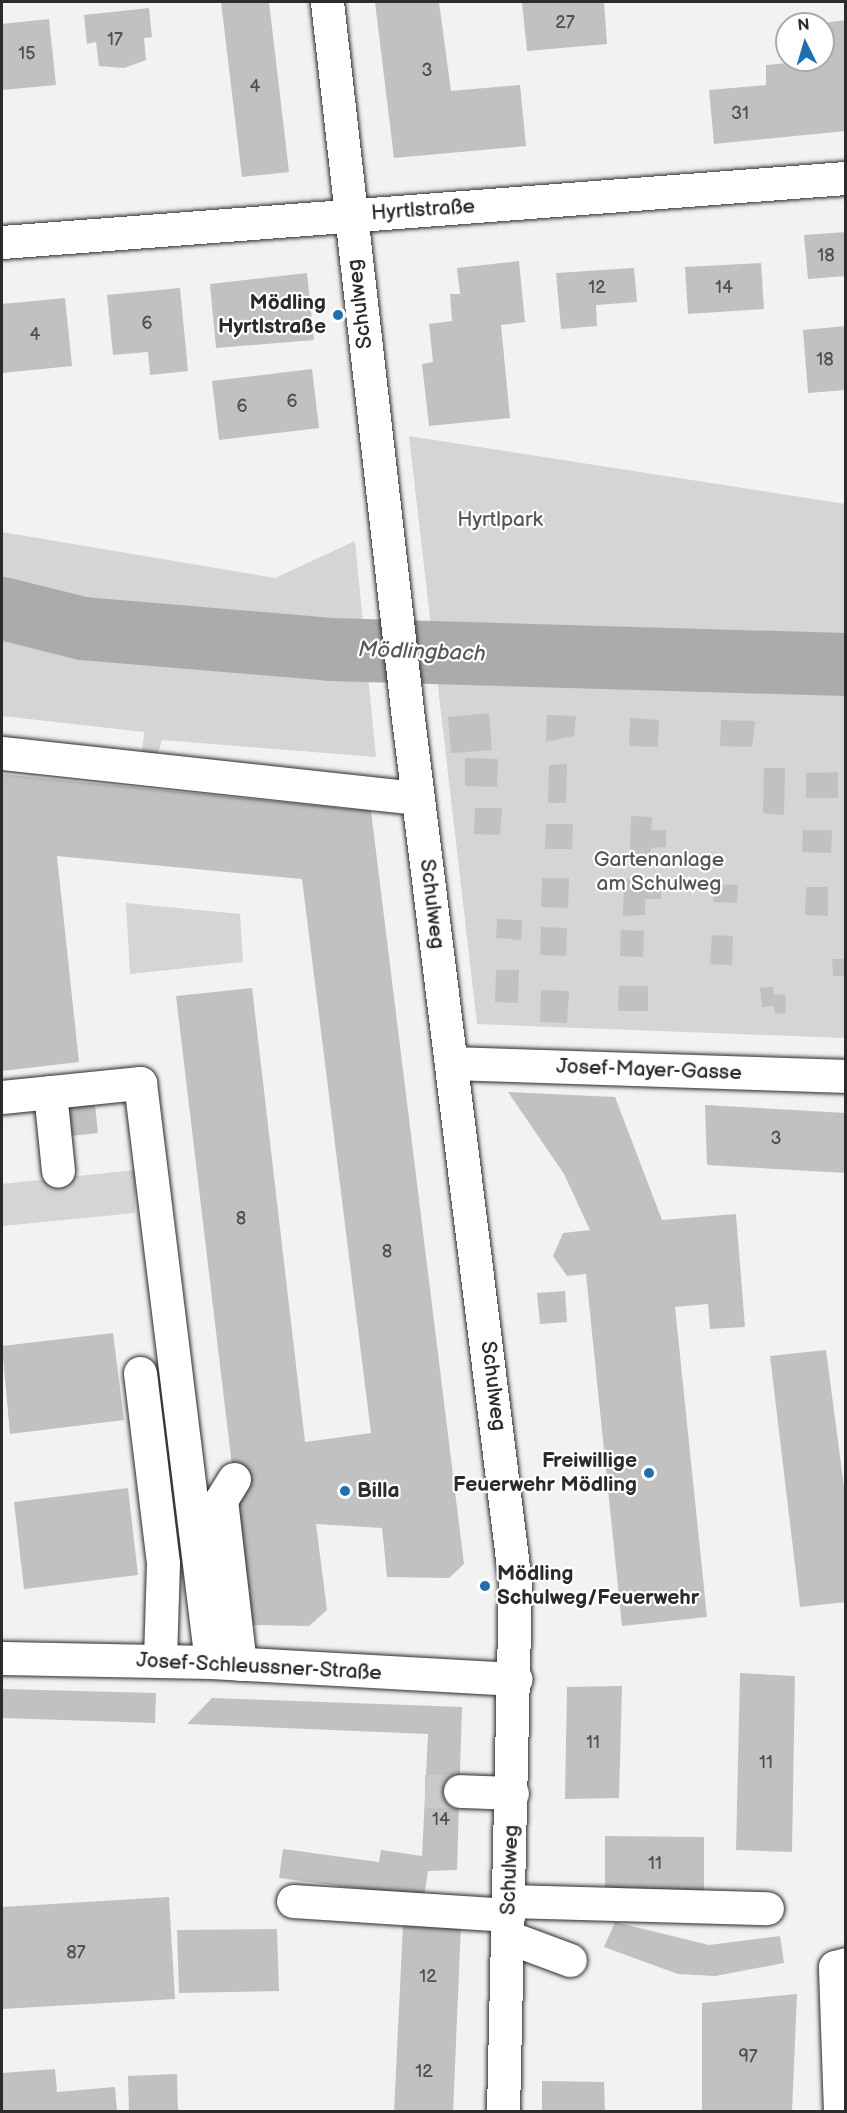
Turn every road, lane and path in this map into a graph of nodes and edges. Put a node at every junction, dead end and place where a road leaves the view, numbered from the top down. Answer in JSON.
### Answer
{"nodes":[{"id":1,"x":327,"y":2,"type":"edge"},
{"id":2,"x":846,"y":178,"type":"edge"},
{"id":3,"x":350,"y":216,"type":"junction"},
{"id":4,"x":2,"y":242,"type":"edge"},
{"id":5,"x":2,"y":753,"type":"edge"},
{"id":6,"x":418,"y":798,"type":"junction"},
{"id":7,"x":452,"y":1063,"type":"junction"},
{"id":8,"x":846,"y":1076,"type":"edge"},
{"id":9,"x":50,"y":1092,"type":"junction"},
{"id":10,"x":2,"y":1097,"type":"edge"},
{"id":11,"x":58,"y":1171,"type":"dead end"},
{"id":12,"x":140,"y":1373,"type":"dead end"},
{"id":13,"x":234,"y":1479,"type":"dead end"},
{"id":14,"x":2,"y":1658,"type":"edge"},
{"id":15,"x":160,"y":1662,"type":"junction"},
{"id":16,"x":225,"y":1663,"type":"junction"},
{"id":17,"x":516,"y":1678,"type":"junction"},
{"id":18,"x":460,"y":1791,"type":"tunnel mouth"},
{"id":19,"x":512,"y":1792,"type":"junction"},
{"id":20,"x":292,"y":1901,"type":"dead end"},
{"id":21,"x":767,"y":1908,"type":"dead end"},
{"id":22,"x":509,"y":1918,"type":"junction"},
{"id":23,"x":570,"y":1960,"type":"dead end"},
{"id":24,"x":846,"y":1964,"type":"edge"},
{"id":25,"x":503,"y":2112,"type":"edge"},
{"id":26,"x":840,"y":2112,"type":"edge"}],
"edges":[{"from":1,"to":3,"type":"street","name":"Schulweg"},
{"from":2,"to":3,"type":"street","name":"Hyrtlstraße"},
{"from":3,"to":4,"type":"street","name":"Hyrtlstraße"},
{"from":3,"to":6,"type":"street","name":"Schulweg"},
{"from":5,"to":6,"type":"street"},
{"from":6,"to":7,"type":"street","name":"Schulweg"},
{"from":7,"to":8,"type":"street","name":"Josef-Mayer-Gasse"},
{"from":7,"to":17,"type":"street","name":"Schulweg"},
{"from":9,"to":10,"type":"street"},
{"from":9,"to":11,"type":"street"},
{"from":9,"to":16,"type":"street"},
{"from":12,"to":15,"type":"street"},
{"from":13,"to":16,"type":"street"},
{"from":14,"to":15,"type":"street","name":"Josef-Schleussner-Straße"},
{"from":15,"to":16,"type":"street","name":"Josef-Schleussner-Straße"},
{"from":16,"to":17,"type":"street","name":"Josef-Schleussner-Straße"},
{"from":17,"to":19,"type":"street","name":"Schulweg"},
{"from":18,"to":19,"type":"street"},
{"from":19,"to":22,"type":"street","name":"Schulweg"},
{"from":20,"to":22,"type":"street"},
{"from":21,"to":22,"type":"street"},
{"from":22,"to":23,"type":"street"},
{"from":22,"to":25,"type":"street","name":"Schulweg"},
{"from":24,"to":26,"type":"street"}]}
